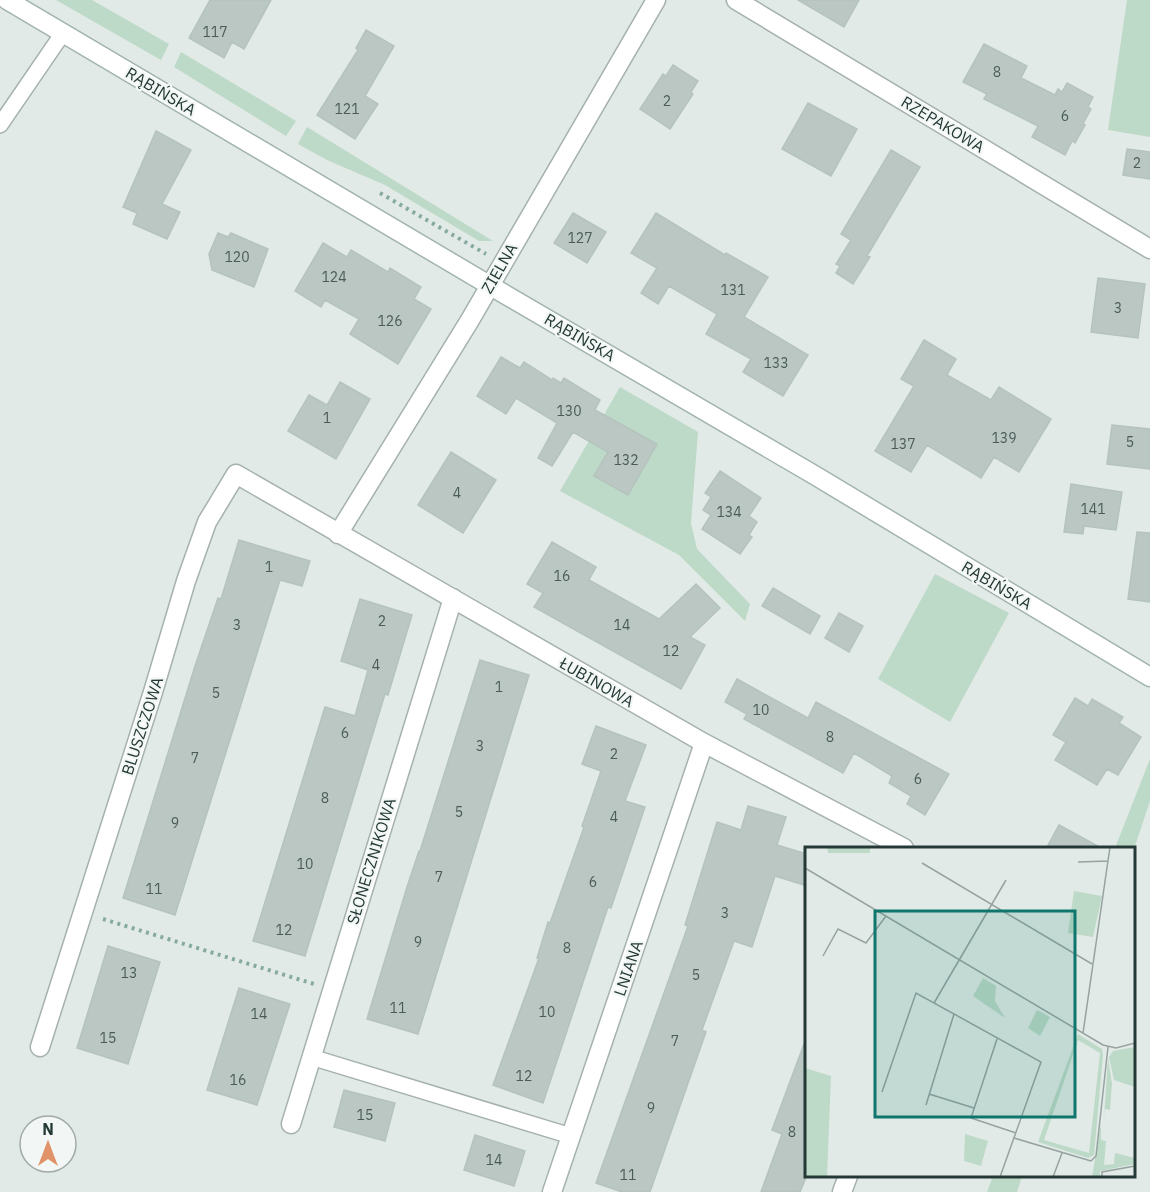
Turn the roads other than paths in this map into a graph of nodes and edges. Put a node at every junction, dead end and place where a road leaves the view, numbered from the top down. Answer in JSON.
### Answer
{"nodes":[{"id":1,"x":7,"y":0,"type":"edge"},
{"id":2,"x":656,"y":0,"type":"edge"},
{"id":3,"x":736,"y":0,"type":"edge"},
{"id":4,"x":63,"y":33,"type":"junction"},
{"id":5,"x":0,"y":125,"type":"edge"},
{"id":6,"x":1150,"y":249,"type":"edge"},
{"id":7,"x":489,"y":285,"type":"junction"},
{"id":8,"x":294,"y":508,"type":"joint"},
{"id":9,"x":338,"y":534,"type":"junction"},
{"id":10,"x":453,"y":598,"type":"junction"},
{"id":11,"x":1150,"y":677,"type":"edge"},
{"id":12,"x":704,"y":743,"type":"junction"},
{"id":13,"x":900,"y":847,"type":"edge"},
{"id":14,"x":40,"y":1047,"type":"dead end"},
{"id":15,"x":311,"y":1057,"type":"junction"},
{"id":16,"x":291,"y":1124,"type":"dead end"},
{"id":17,"x":571,"y":1137,"type":"junction"},
{"id":18,"x":848,"y":1177,"type":"edge"},
{"id":19,"x":552,"y":1192,"type":"edge"},
{"id":20,"x":842,"y":1192,"type":"edge"}],
"edges":[{"from":1,"to":4,"type":"street","name":"RĄBIŃSKA"},
{"from":2,"to":7,"type":"street","name":"ZIELNA"},
{"from":3,"to":6,"type":"street","name":"RZEPAKOWA"},
{"from":4,"to":5,"type":"lane"},
{"from":4,"to":7,"type":"street","name":"RĄBIŃSKA"},
{"from":7,"to":9,"type":"street","name":"ZIELNA"},
{"from":7,"to":11,"type":"street","name":"RĄBIŃSKA"},
{"from":8,"to":9,"type":"street","name":"ŁUBINOWA"},
{"from":8,"to":14,"type":"street","name":"BLUSZCZOWA"},
{"from":9,"to":10,"type":"street","name":"ŁUBINOWA"},
{"from":10,"to":12,"type":"street","name":"ŁUBINOWA"},
{"from":10,"to":15,"type":"street","name":"SŁONECZNIKOWA"},
{"from":12,"to":13,"type":"street","name":"ŁUBINOWA"},
{"from":12,"to":17,"type":"street","name":"LNIANA"},
{"from":15,"to":16,"type":"street","name":"SŁONECZNIKOWA"},
{"from":15,"to":17,"type":"lane"},
{"from":17,"to":19,"type":"street","name":"LNIANA"},
{"from":18,"to":20,"type":"street"}]}
